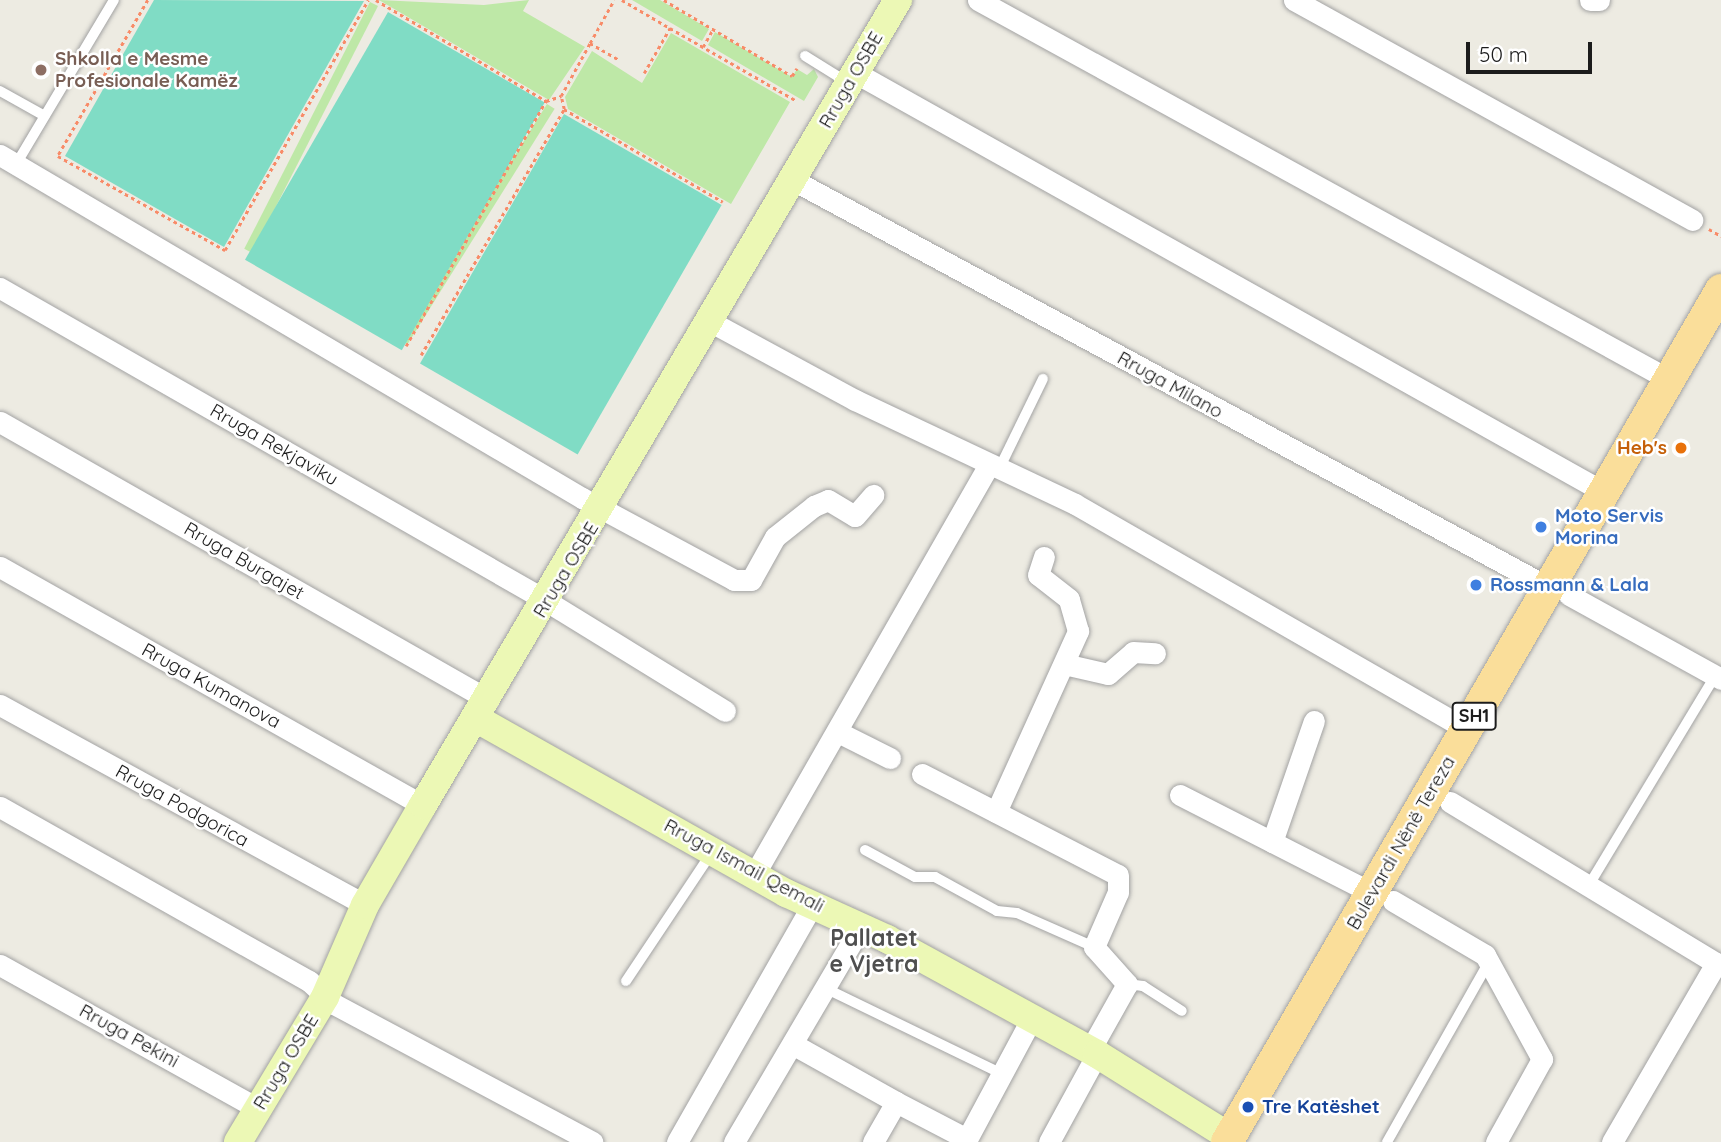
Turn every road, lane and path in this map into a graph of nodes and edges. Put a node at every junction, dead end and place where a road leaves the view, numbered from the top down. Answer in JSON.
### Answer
{"nodes":[{"id":1,"x":114,"y":0,"type":"edge"},
{"id":2,"x":148,"y":0,"type":"edge"},
{"id":3,"x":368,"y":0,"type":"edge"},
{"id":4,"x":376,"y":0,"type":"edge"},
{"id":5,"x":614,"y":0,"type":"edge"},
{"id":6,"x":622,"y":0,"type":"edge"},
{"id":7,"x":664,"y":0,"type":"edge"},
{"id":8,"x":898,"y":0,"type":"edge"},
{"id":9,"x":978,"y":0,"type":"edge"},
{"id":10,"x":1294,"y":0,"type":"edge"},
{"id":11,"x":1590,"y":0,"type":"edge"},
{"id":12,"x":1599,"y":0,"type":"edge"},
{"id":13,"x":670,"y":28,"type":"junction"},
{"id":14,"x":713,"y":29,"type":"junction"},
{"id":15,"x":590,"y":43,"type":"junction"},
{"id":16,"x":703,"y":47,"type":"junction"},
{"id":17,"x":803,"y":58,"type":"joint"},
{"id":18,"x":620,"y":60,"type":"dead end"},
{"id":19,"x":644,"y":73,"type":"dead end"},
{"id":20,"x":853,"y":78,"type":"junction"},
{"id":21,"x":0,"y":91,"type":"edge"},
{"id":22,"x":561,"y":96,"type":"junction"},
{"id":23,"x":544,"y":100,"type":"junction"},
{"id":24,"x":797,"y":101,"type":"dead end"},
{"id":25,"x":566,"y":112,"type":"junction"},
{"id":26,"x":45,"y":116,"type":"junction"},
{"id":27,"x":7,"y":162,"type":"edge"},
{"id":28,"x":793,"y":180,"type":"junction"},
{"id":29,"x":723,"y":202,"type":"dead end"},
{"id":30,"x":1692,"y":220,"type":"dead end"},
{"id":31,"x":0,"y":289,"type":"edge"},
{"id":32,"x":1721,"y":290,"type":"edge"},
{"id":33,"x":713,"y":323,"type":"junction"},
{"id":34,"x":1721,"y":332,"type":"edge"},
{"id":35,"x":406,"y":346,"type":"dead end"},
{"id":36,"x":421,"y":355,"type":"dead end"},
{"id":37,"x":1043,"y":379,"type":"dead end"},
{"id":38,"x":1670,"y":380,"type":"junction"},
{"id":39,"x":0,"y":422,"type":"edge"},
{"id":40,"x":994,"y":466,"type":"junction"},
{"id":41,"x":1604,"y":492,"type":"junction"},
{"id":42,"x":873,"y":495,"type":"dead end"},
{"id":43,"x":603,"y":508,"type":"junction"},
{"id":44,"x":1044,"y":557,"type":"dead end"},
{"id":45,"x":0,"y":567,"type":"edge"},
{"id":46,"x":1546,"y":588,"type":"junction"},
{"id":47,"x":546,"y":603,"type":"junction"},
{"id":48,"x":1156,"y":653,"type":"dead end"},
{"id":49,"x":1064,"y":664,"type":"junction"},
{"id":50,"x":1718,"y":677,"type":"edge"},
{"id":51,"x":0,"y":705,"type":"edge"},
{"id":52,"x":483,"y":709,"type":"junction"},
{"id":53,"x":725,"y":711,"type":"dead end"},
{"id":54,"x":1314,"y":721,"type":"dead end"},
{"id":55,"x":1467,"y":729,"type":"junction"},
{"id":56,"x":840,"y":733,"type":"junction"},
{"id":57,"x":890,"y":758,"type":"dead end"},
{"id":58,"x":922,"y":774,"type":"dead end"},
{"id":59,"x":1180,"y":795,"type":"dead end"},
{"id":60,"x":1450,"y":802,"type":"junction"},
{"id":61,"x":423,"y":804,"type":"junction"},
{"id":62,"x":0,"y":807,"type":"edge"},
{"id":63,"x":996,"y":813,"type":"junction"},
{"id":64,"x":1272,"y":842,"type":"junction"},
{"id":65,"x":865,"y":850,"type":"dead end"},
{"id":66,"x":712,"y":852,"type":"junction"},
{"id":67,"x":754,"y":875,"type":"junction"},
{"id":68,"x":1589,"y":885,"type":"junction"},
{"id":69,"x":1382,"y":897,"type":"junction"},
{"id":70,"x":813,"y":904,"type":"junction"},
{"id":71,"x":365,"y":905,"type":"junction"},
{"id":72,"x":862,"y":925,"type":"junction"},
{"id":73,"x":1094,"y":947,"type":"junction"},
{"id":74,"x":1490,"y":960,"type":"junction"},
{"id":75,"x":1718,"y":964,"type":"edge"},
{"id":76,"x":0,"y":965,"type":"edge"},
{"id":77,"x":626,"y":981,"type":"dead end"},
{"id":78,"x":1127,"y":984,"type":"junction"},
{"id":79,"x":829,"y":989,"type":"junction"},
{"id":80,"x":325,"y":997,"type":"junction"},
{"id":81,"x":1182,"y":1012,"type":"dead end"},
{"id":82,"x":1032,"y":1018,"type":"junction"},
{"id":83,"x":796,"y":1046,"type":"junction"},
{"id":84,"x":1093,"y":1052,"type":"junction"},
{"id":85,"x":1002,"y":1074,"type":"junction"},
{"id":86,"x":896,"y":1102,"type":"junction"},
{"id":87,"x":257,"y":1108,"type":"junction"},
{"id":88,"x":1620,"y":1139,"type":"edge"},
{"id":89,"x":1236,"y":1140,"type":"edge"},
{"id":90,"x":966,"y":1141,"type":"edge"},
{"id":91,"x":238,"y":1142,"type":"edge"},
{"id":92,"x":592,"y":1142,"type":"edge"},
{"id":93,"x":677,"y":1142,"type":"edge"},
{"id":94,"x":734,"y":1142,"type":"edge"},
{"id":95,"x":873,"y":1142,"type":"edge"},
{"id":96,"x":1049,"y":1142,"type":"edge"},
{"id":97,"x":1387,"y":1142,"type":"edge"},
{"id":98,"x":1496,"y":1142,"type":"edge"}],
"edges":[{"from":1,"to":26,"type":"lane"},
{"from":2,"to":3,"type":"path"},
{"from":4,"to":23,"type":"path"},
{"from":5,"to":15,"type":"path"},
{"from":6,"to":13,"type":"path"},
{"from":7,"to":14,"type":"path"},
{"from":8,"to":20,"type":"street","name":"Rruga OSBE"},
{"from":9,"to":38,"type":"street"},
{"from":10,"to":30,"type":"street"},
{"from":11,"to":12,"type":"street"},
{"from":13,"to":16,"type":"path"},
{"from":13,"to":19,"type":"path"},
{"from":14,"to":16,"type":"path"},
{"from":14,"to":17,"type":"path"},
{"from":15,"to":18,"type":"path"},
{"from":15,"to":22,"type":"path"},
{"from":16,"to":24,"type":"path"},
{"from":17,"to":20,"type":"lane"},
{"from":20,"to":28,"type":"street","name":"Rruga OSBE"},
{"from":20,"to":41,"type":"street"},
{"from":21,"to":26,"type":"lane"},
{"from":22,"to":23,"type":"path"},
{"from":22,"to":25,"type":"path"},
{"from":23,"to":35,"type":"path"},
{"from":25,"to":29,"type":"path"},
{"from":25,"to":36,"type":"path"},
{"from":26,"to":27,"type":"lane"},
{"from":27,"to":43,"type":"street"},
{"from":28,"to":33,"type":"street","name":"Rruga OSBE"},
{"from":28,"to":46,"type":"street","name":"Rruga Milano"},
{"from":31,"to":47,"type":"street","name":"Rruga Rekjaviku"},
{"from":32,"to":38,"type":"main road","name":"Bulevardi Nënë Tereza","number":"SH1"},
{"from":33,"to":40,"type":"street"},
{"from":33,"to":43,"type":"street","name":"Rruga OSBE"},
{"from":34,"to":46,"type":"main road","name":"Bulevardi Nënë Tereza","number":"SH1"},
{"from":37,"to":40,"type":"lane"},
{"from":38,"to":41,"type":"main road","name":"Bulevardi Nënë Tereza","number":"SH1"},
{"from":39,"to":52,"type":"street","name":"Rruga Burgajet"},
{"from":40,"to":55,"type":"street"},
{"from":40,"to":56,"type":"street"},
{"from":41,"to":46,"type":"main road","name":"Bulevardi Nënë Tereza","number":"SH1"},
{"from":42,"to":43,"type":"street"},
{"from":43,"to":47,"type":"street","name":"Rruga OSBE"},
{"from":44,"to":49,"type":"street"},
{"from":45,"to":61,"type":"street","name":"Rruga Kumanova"},
{"from":46,"to":50,"type":"street","name":"Rruga Milano"},
{"from":46,"to":55,"type":"main road","name":"Bulevardi Nënë Tereza","number":"SH1"},
{"from":46,"to":60,"type":"main road","name":"Bulevardi Nënë Tereza","number":"SH1"},
{"from":47,"to":52,"type":"street","name":"Rruga OSBE"},
{"from":47,"to":53,"type":"street","name":"Rruga Rekjaviku"},
{"from":48,"to":49,"type":"street"},
{"from":49,"to":63,"type":"street"},
{"from":50,"to":68,"type":"lane"},
{"from":51,"to":71,"type":"street","name":"Rruga Podgorica"},
{"from":52,"to":61,"type":"street","name":"Rruga OSBE"},
{"from":52,"to":66,"type":"street","name":"Rruga Ismail Qemali"},
{"from":54,"to":64,"type":"street"},
{"from":55,"to":69,"type":"main road","name":"Bulevardi Nënë Tereza","number":"SH1"},
{"from":56,"to":57,"type":"street"},
{"from":56,"to":67,"type":"street"},
{"from":58,"to":63,"type":"street"},
{"from":59,"to":64,"type":"street"},
{"from":60,"to":68,"type":"street"},
{"from":60,"to":69,"type":"main road","name":"Bulevardi Nënë Tereza","number":"SH1"},
{"from":61,"to":71,"type":"street","name":"Rruga OSBE"},
{"from":62,"to":80,"type":"street"},
{"from":63,"to":73,"type":"street"},
{"from":64,"to":69,"type":"street"},
{"from":65,"to":73,"type":"lane"},
{"from":66,"to":67,"type":"street","name":"Rruga Ismail Qemali"},
{"from":66,"to":77,"type":"lane"},
{"from":67,"to":70,"type":"street","name":"Rruga Ismail Qemali"},
{"from":68,"to":75,"type":"street"},
{"from":69,"to":74,"type":"street"},
{"from":69,"to":89,"type":"main road","name":"Bulevardi Nënë Tereza","number":"SH1"},
{"from":70,"to":72,"type":"street","name":"Rruga Ismail Qemali"},
{"from":70,"to":93,"type":"street"},
{"from":71,"to":80,"type":"street","name":"Rruga OSBE"},
{"from":72,"to":79,"type":"street"},
{"from":72,"to":82,"type":"street","name":"Rruga Ismail Qemali"},
{"from":73,"to":78,"type":"street"},
{"from":74,"to":97,"type":"lane"},
{"from":74,"to":98,"type":"street"},
{"from":75,"to":88,"type":"street"},
{"from":76,"to":87,"type":"street","name":"Rruga Pekini"},
{"from":78,"to":81,"type":"lane"},
{"from":78,"to":84,"type":"street"},
{"from":79,"to":83,"type":"street"},
{"from":79,"to":85,"type":"lane"},
{"from":80,"to":87,"type":"street","name":"Rruga OSBE"},
{"from":80,"to":92,"type":"street"},
{"from":82,"to":84,"type":"street","name":"Rruga Ismail Qemali"},
{"from":82,"to":85,"type":"street"},
{"from":83,"to":86,"type":"street"},
{"from":83,"to":94,"type":"street"},
{"from":84,"to":89,"type":"street","name":"Rruga Ismail Qemali"},
{"from":84,"to":96,"type":"street"},
{"from":85,"to":90,"type":"street"},
{"from":86,"to":90,"type":"street"},
{"from":86,"to":95,"type":"street"},
{"from":87,"to":91,"type":"street","name":"Rruga OSBE"}]}
